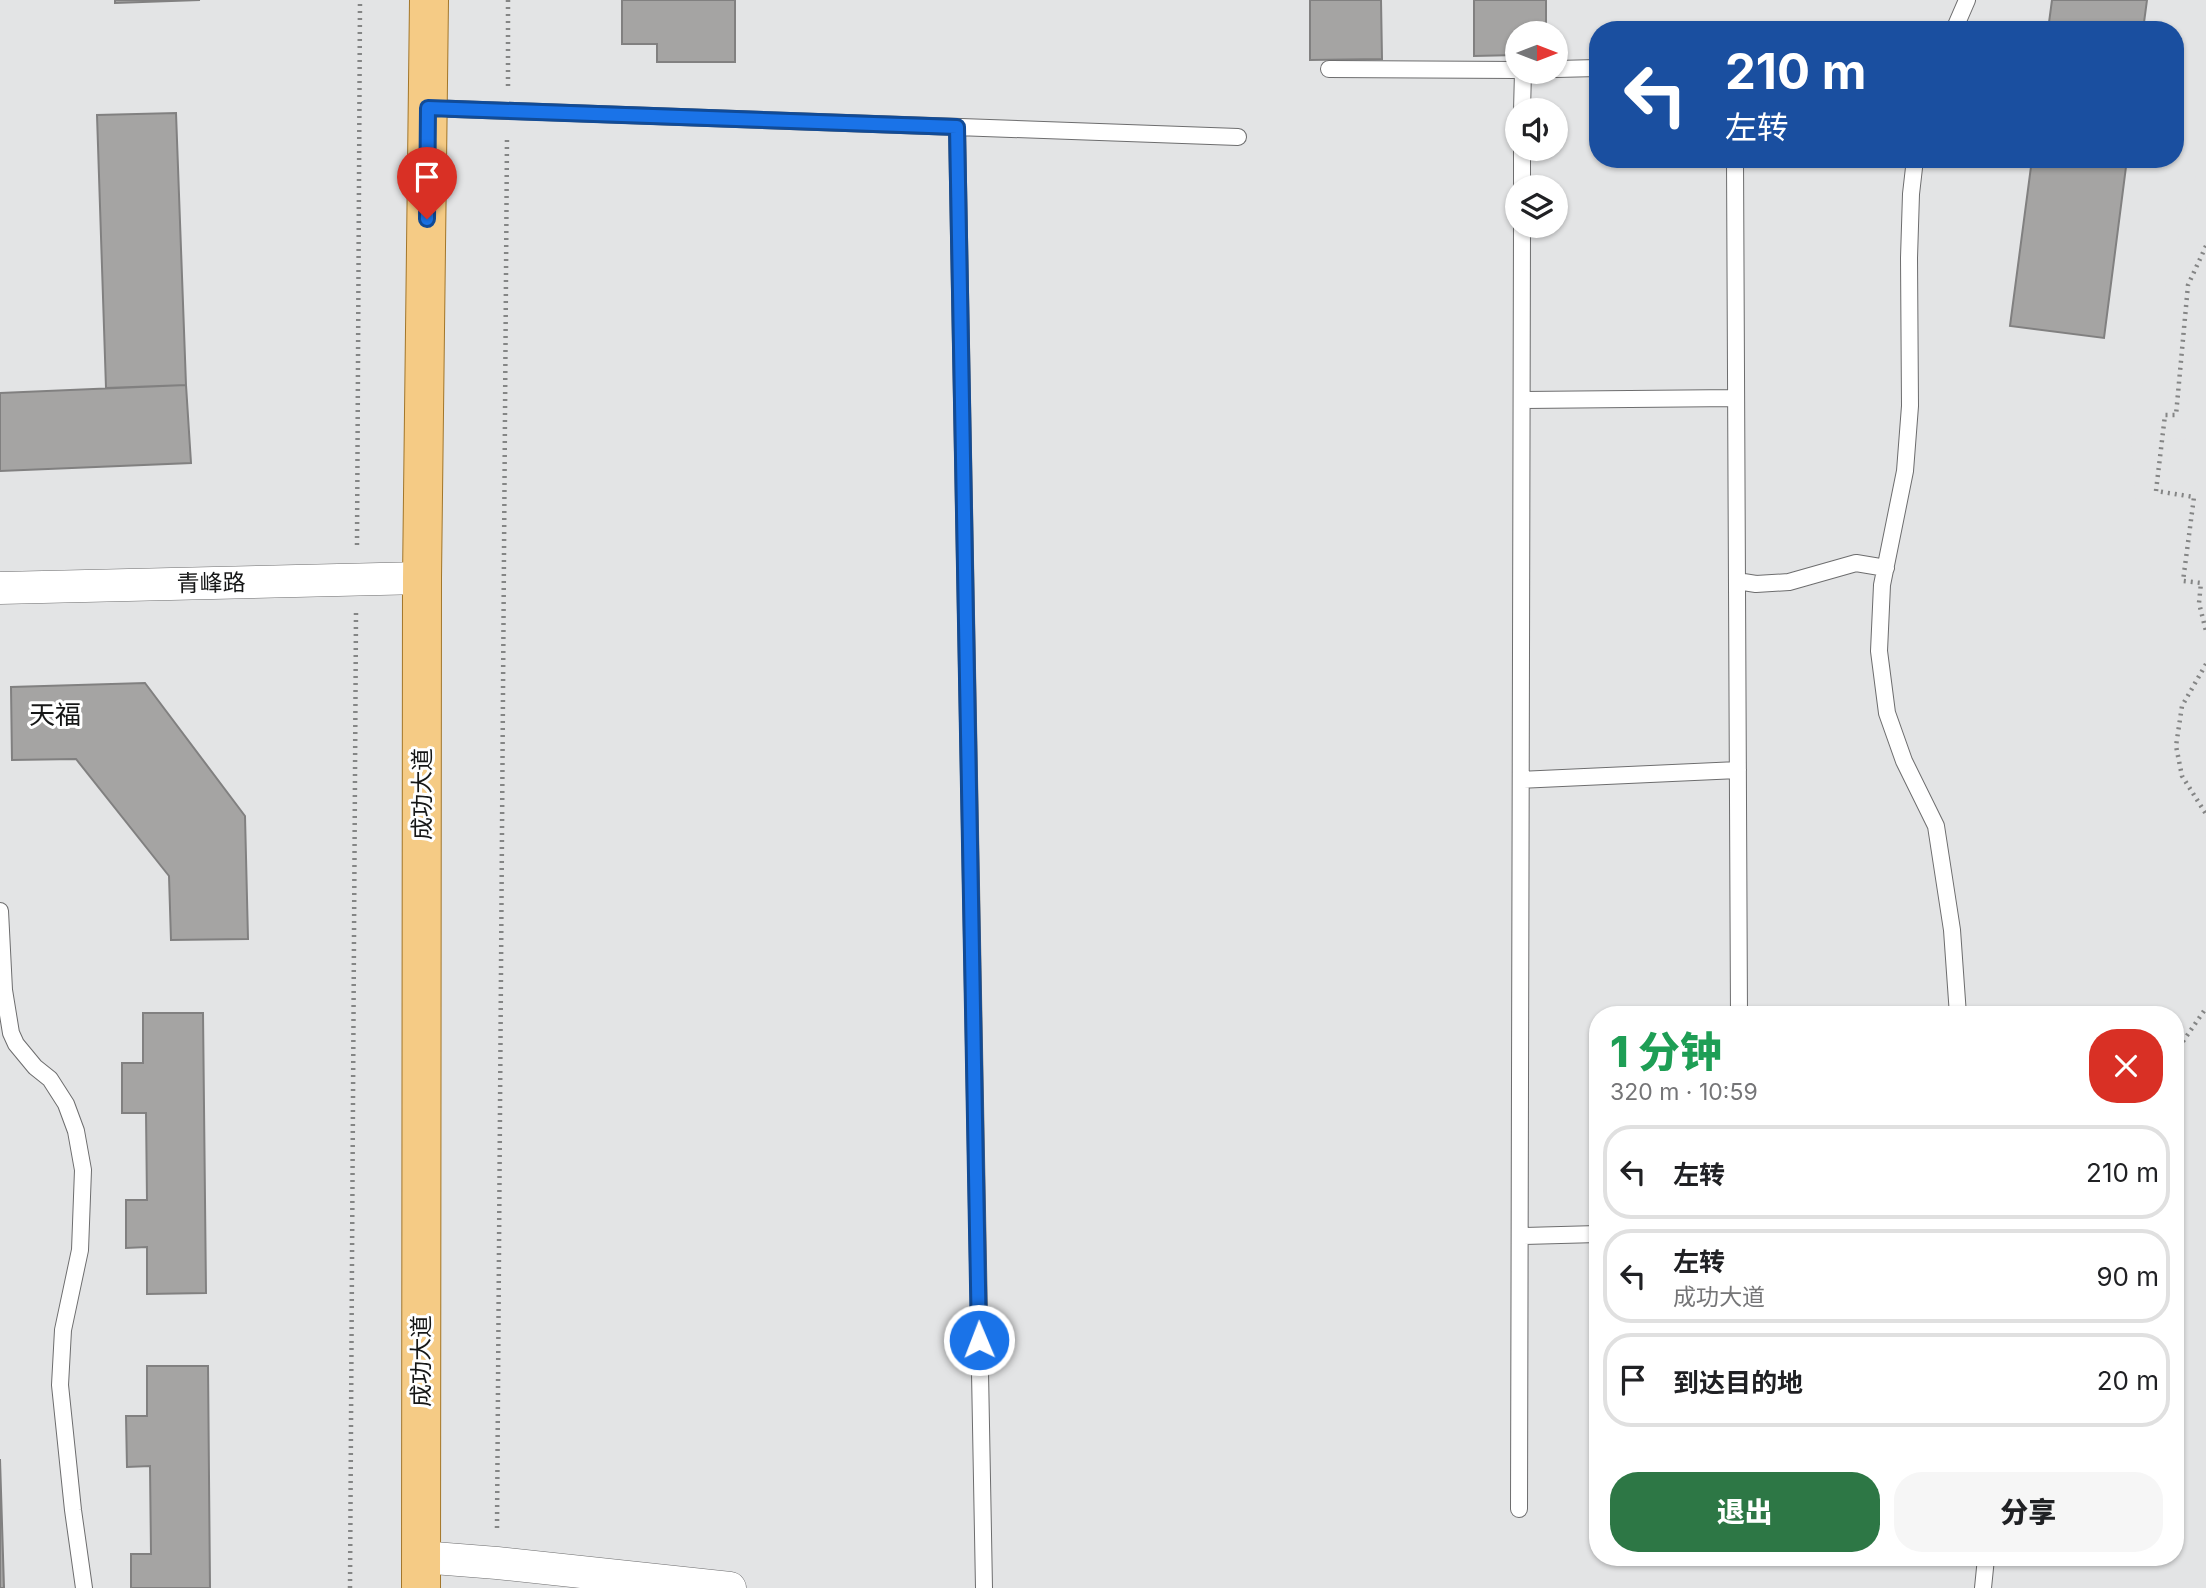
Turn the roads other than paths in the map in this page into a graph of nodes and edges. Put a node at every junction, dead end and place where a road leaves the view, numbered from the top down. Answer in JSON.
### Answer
{"nodes":[{"id":1,"x":429,"y":0,"type":"edge"},
{"id":2,"x":1967,"y":0,"type":"edge"},
{"id":3,"x":1958,"y":21,"type":"edge"},
{"id":4,"x":1589,"y":68,"type":"edge"},
{"id":5,"x":1329,"y":69,"type":"dead end"},
{"id":6,"x":1568,"y":69,"type":"edge"},
{"id":7,"x":1505,"y":70,"type":"edge"},
{"id":8,"x":428,"y":108,"type":"junction"},
{"id":9,"x":957,"y":127,"type":"junction"},
{"id":10,"x":1238,"y":137,"type":"dead end"},
{"id":11,"x":1735,"y":168,"type":"edge"},
{"id":12,"x":1914,"y":168,"type":"edge"},
{"id":13,"x":1522,"y":238,"type":"edge"},
{"id":14,"x":1736,"y":398,"type":"junction"},
{"id":15,"x":1522,"y":400,"type":"junction"},
{"id":16,"x":1886,"y":568,"type":"junction"},
{"id":17,"x":422,"y":578,"type":"junction"},
{"id":18,"x":1737,"y":581,"type":"junction"},
{"id":19,"x":0,"y":588,"type":"edge"},
{"id":20,"x":1738,"y":771,"type":"junction"},
{"id":21,"x":1521,"y":780,"type":"junction"},
{"id":22,"x":0,"y":911,"type":"edge"},
{"id":23,"x":1740,"y":1006,"type":"edge"},
{"id":24,"x":1957,"y":1006,"type":"edge"},
{"id":25,"x":1589,"y":1234,"type":"edge"},
{"id":26,"x":1520,"y":1236,"type":"junction"},
{"id":27,"x":1519,"y":1509,"type":"dead end"},
{"id":28,"x":1985,"y":1566,"type":"edge"},
{"id":29,"x":421,"y":1573,"type":"edge"},
{"id":30,"x":84,"y":1588,"type":"edge"},
{"id":31,"x":730,"y":1588,"type":"edge"},
{"id":32,"x":984,"y":1588,"type":"edge"},
{"id":33,"x":1983,"y":1588,"type":"edge"}],
"edges":[{"from":1,"to":8,"type":"main road","name":"成功大道"},
{"from":2,"to":3,"type":"lane"},
{"from":4,"to":6,"type":"lane"},
{"from":5,"to":7,"type":"lane"},
{"from":8,"to":9,"type":"lane"},
{"from":8,"to":17,"type":"main road","name":"成功大道"},
{"from":9,"to":10,"type":"lane"},
{"from":9,"to":32,"type":"lane"},
{"from":11,"to":14,"type":"lane"},
{"from":12,"to":16,"type":"lane"},
{"from":13,"to":15,"type":"lane"},
{"from":14,"to":15,"type":"lane"},
{"from":14,"to":18,"type":"lane"},
{"from":15,"to":21,"type":"lane"},
{"from":16,"to":18,"type":"lane"},
{"from":16,"to":24,"type":"lane"},
{"from":17,"to":19,"type":"street","name":"青峰路"},
{"from":17,"to":29,"type":"main road","name":"成功大道"},
{"from":18,"to":20,"type":"lane"},
{"from":20,"to":21,"type":"lane"},
{"from":20,"to":23,"type":"lane"},
{"from":21,"to":26,"type":"lane"},
{"from":22,"to":30,"type":"lane"},
{"from":25,"to":26,"type":"lane"},
{"from":26,"to":27,"type":"lane"},
{"from":28,"to":33,"type":"lane"},
{"from":29,"to":31,"type":"street"}]}
